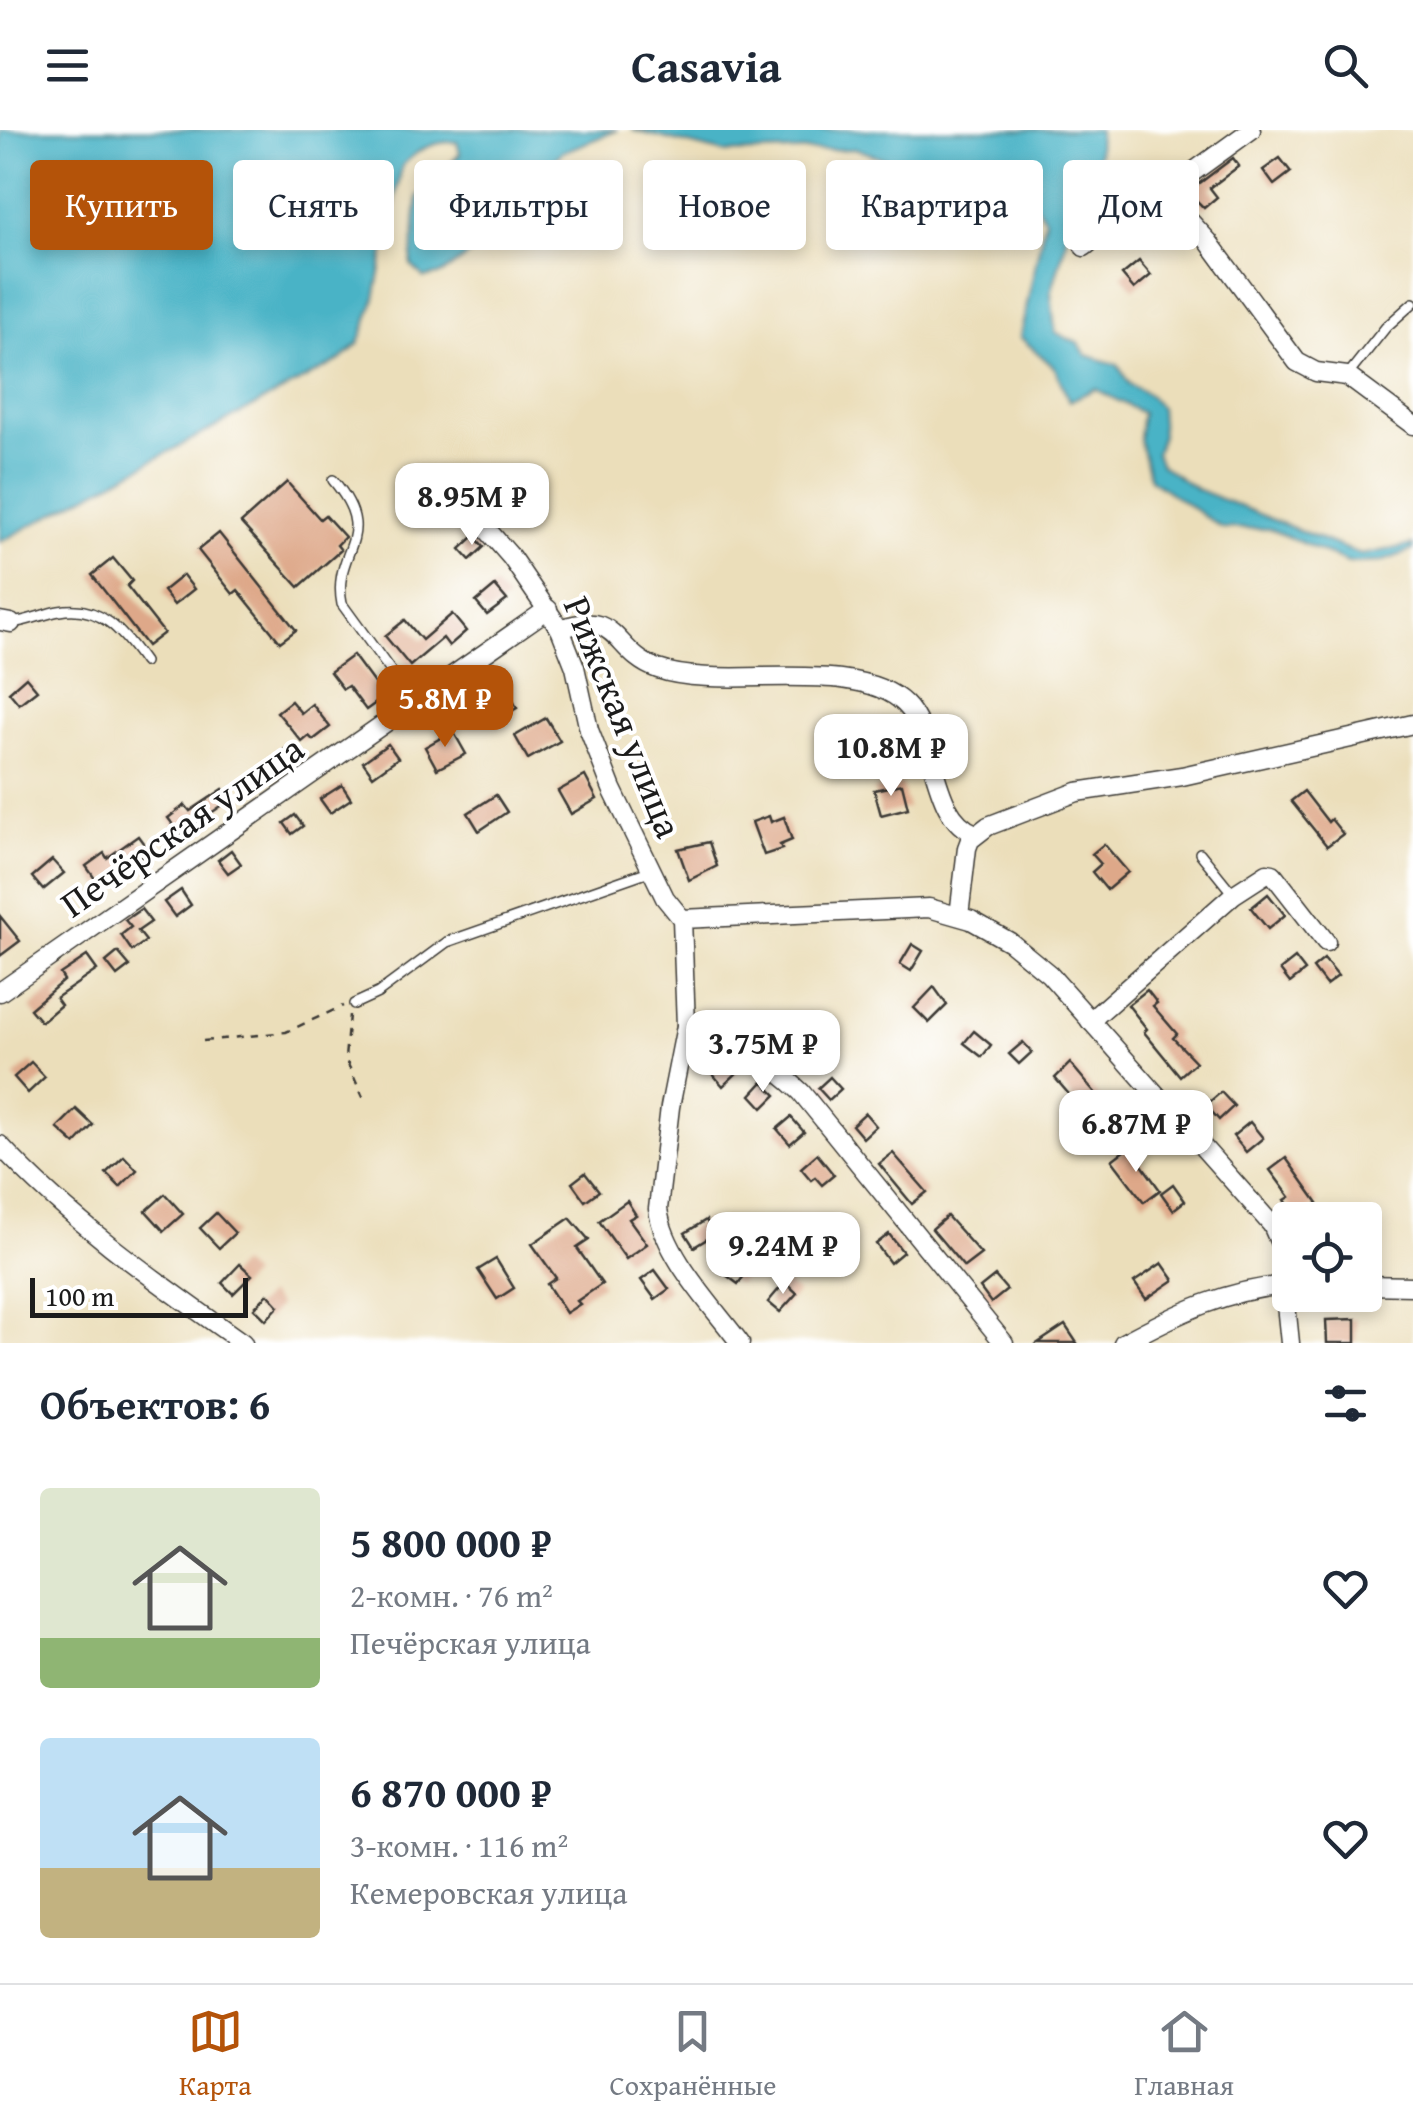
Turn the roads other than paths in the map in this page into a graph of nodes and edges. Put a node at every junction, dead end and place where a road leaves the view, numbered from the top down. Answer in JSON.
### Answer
{"nodes":[{"id":1,"x":1251,"y":130,"type":"edge"},
{"id":2,"x":1199,"y":167,"type":"edge"},
{"id":3,"x":1199,"y":231,"type":"edge"},
{"id":4,"x":1413,"y":302,"type":"edge"},
{"id":5,"x":1347,"y":376,"type":"junction"},
{"id":6,"x":1413,"y":425,"type":"edge"},
{"id":7,"x":332,"y":480,"type":"dead end"},
{"id":8,"x":478,"y":518,"type":"dead end"},
{"id":9,"x":548,"y":609,"type":"junction"},
{"id":10,"x":6,"y":622,"type":"edge"},
{"id":11,"x":560,"y":629,"type":"junction"},
{"id":12,"x":144,"y":662,"type":"dead end"},
{"id":13,"x":414,"y":703,"type":"junction"},
{"id":14,"x":1413,"y":724,"type":"edge"},
{"id":15,"x":976,"y":834,"type":"junction"},
{"id":16,"x":1200,"y":853,"type":"dead end"},
{"id":17,"x":652,"y":870,"type":"junction"},
{"id":18,"x":1234,"y":895,"type":"junction"},
{"id":19,"x":959,"y":916,"type":"junction"},
{"id":20,"x":682,"y":919,"type":"junction"},
{"id":21,"x":1326,"y":942,"type":"dead end"},
{"id":22,"x":0,"y":992,"type":"edge"},
{"id":23,"x":354,"y":1004,"type":"road end"},
{"id":24,"x":1090,"y":1021,"type":"junction"},
{"id":25,"x":686,"y":1026,"type":"junction"},
{"id":26,"x":0,"y":1146,"type":"edge"},
{"id":27,"x":1272,"y":1225,"type":"edge"},
{"id":28,"x":1382,"y":1285,"type":"edge"},
{"id":29,"x":1272,"y":1286,"type":"edge"},
{"id":30,"x":1413,"y":1286,"type":"edge"},
{"id":31,"x":1288,"y":1312,"type":"edge"},
{"id":32,"x":1150,"y":1336,"type":"edge"},
{"id":33,"x":244,"y":1343,"type":"edge"},
{"id":34,"x":740,"y":1343,"type":"edge"},
{"id":35,"x":1004,"y":1343,"type":"edge"},
{"id":36,"x":1123,"y":1343,"type":"edge"},
{"id":37,"x":1290,"y":1343,"type":"edge"}],
"edges":[{"from":1,"to":2,"type":"street"},
{"from":3,"to":5,"type":"street"},
{"from":4,"to":5,"type":"lane"},
{"from":5,"to":6,"type":"street"},
{"from":7,"to":13,"type":"lane"},
{"from":8,"to":9,"type":"street","name":"Рижская улица"},
{"from":9,"to":11,"type":"street","name":"Рижская улица"},
{"from":9,"to":13,"type":"street","name":"Печёрская улица"},
{"from":10,"to":12,"type":"lane"},
{"from":11,"to":15,"type":"street"},
{"from":11,"to":17,"type":"street","name":"Рижская улица"},
{"from":13,"to":22,"type":"street","name":"Печёрская улица"},
{"from":14,"to":15,"type":"street"},
{"from":15,"to":19,"type":"street"},
{"from":16,"to":18,"type":"lane"},
{"from":17,"to":20,"type":"street","name":"Рижская улица"},
{"from":17,"to":23,"type":"lane"},
{"from":18,"to":21,"type":"street"},
{"from":18,"to":24,"type":"street"},
{"from":19,"to":20,"type":"street"},
{"from":19,"to":24,"type":"street"},
{"from":20,"to":25,"type":"street"},
{"from":24,"to":27,"type":"street"},
{"from":25,"to":34,"type":"street"},
{"from":25,"to":35,"type":"street"},
{"from":26,"to":33,"type":"street"},
{"from":28,"to":30,"type":"street"},
{"from":29,"to":32,"type":"street"},
{"from":31,"to":37,"type":"street"},
{"from":32,"to":36,"type":"street"}]}
